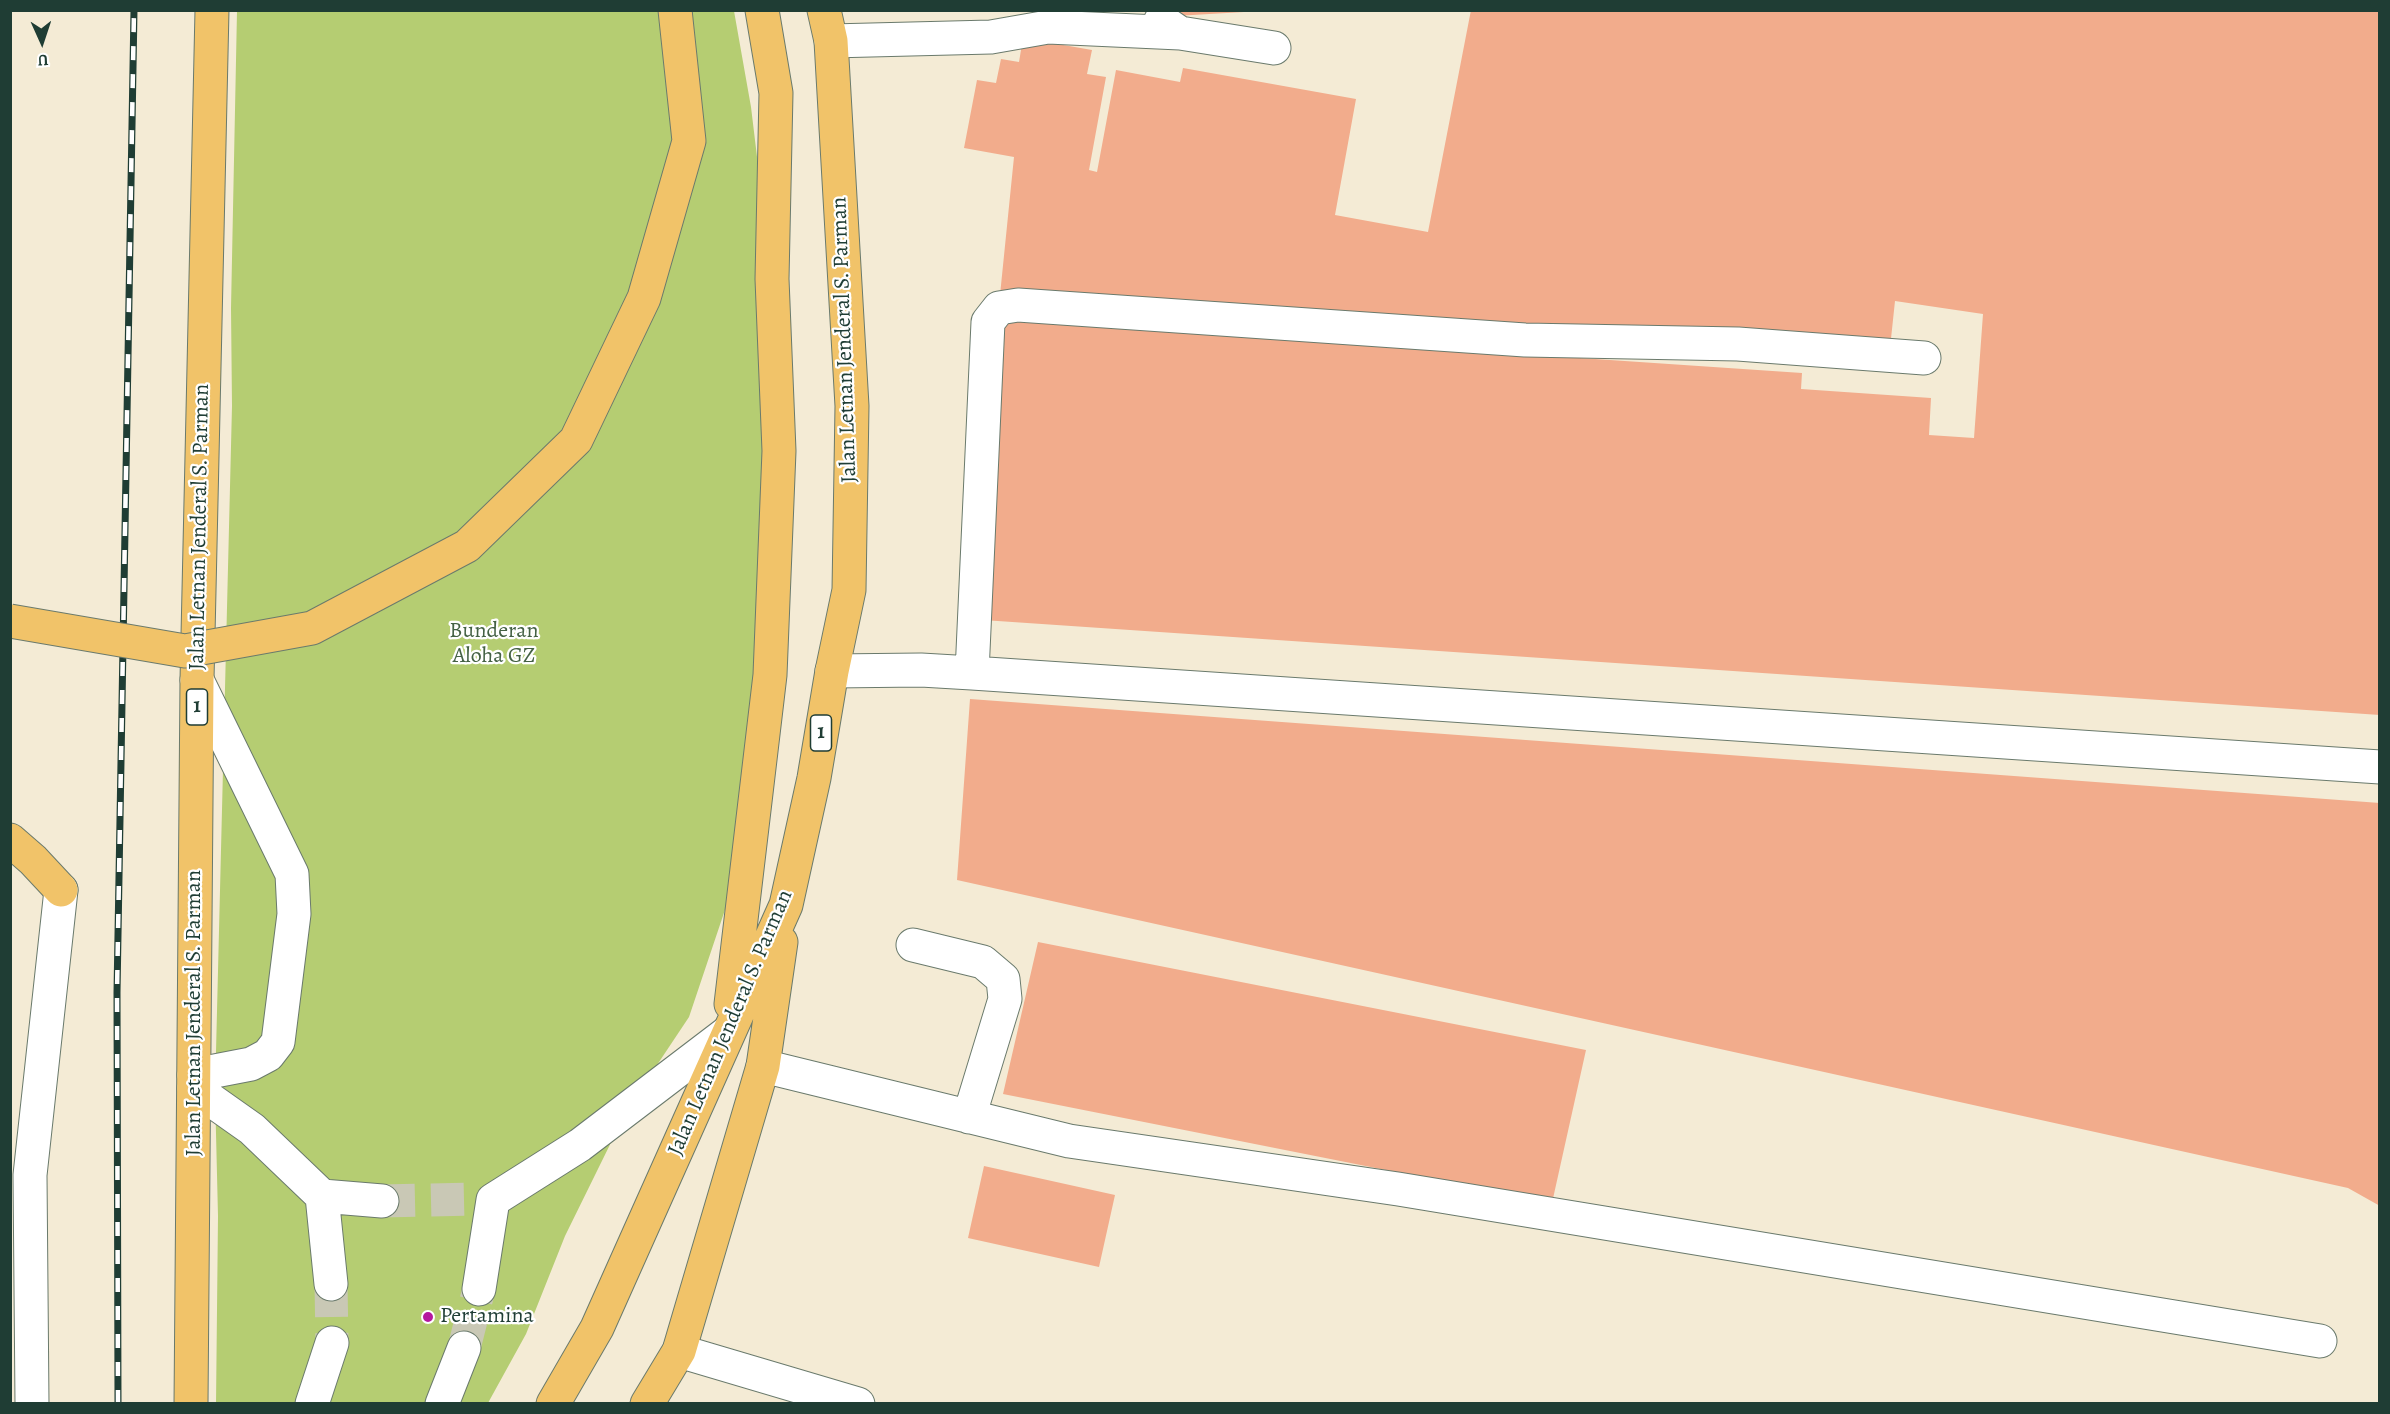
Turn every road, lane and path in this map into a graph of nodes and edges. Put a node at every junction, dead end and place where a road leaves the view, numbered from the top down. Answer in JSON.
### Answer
{"nodes":[{"id":1,"x":212,"y":10,"type":"edge"},
{"id":2,"x":675,"y":10,"type":"edge"},
{"id":3,"x":762,"y":10,"type":"edge"},
{"id":4,"x":1146,"y":10,"type":"edge"},
{"id":5,"x":827,"y":26,"type":"edge"},
{"id":6,"x":1180,"y":33,"type":"junction"},
{"id":7,"x":1274,"y":48,"type":"dead end"},
{"id":8,"x":1924,"y":358,"type":"dead end"},
{"id":9,"x":10,"y":621,"type":"edge"},
{"id":10,"x":832,"y":671,"type":"junction"},
{"id":11,"x":972,"y":673,"type":"junction"},
{"id":12,"x":197,"y":680,"type":"junction"},
{"id":13,"x":2379,"y":767,"type":"edge"},
{"id":14,"x":10,"y":840,"type":"edge"},
{"id":15,"x":61,"y":890,"type":"joint"},
{"id":16,"x":786,"y":905,"type":"junction"},
{"id":17,"x":913,"y":945,"type":"dead end"},
{"id":18,"x":727,"y":1033,"type":"junction"},
{"id":19,"x":763,"y":1066,"type":"junction"},
{"id":20,"x":194,"y":1081,"type":"junction"},
{"id":21,"x":969,"y":1117,"type":"junction"},
{"id":22,"x":20,"y":1174,"type":"edge"},
{"id":23,"x":322,"y":1197,"type":"junction"},
{"id":24,"x":382,"y":1202,"type":"tunnel mouth"},
{"id":25,"x":331,"y":1284,"type":"tunnel mouth"},
{"id":26,"x":479,"y":1289,"type":"tunnel mouth"},
{"id":27,"x":2320,"y":1341,"type":"dead end"},
{"id":28,"x":332,"y":1343,"type":"tunnel mouth"},
{"id":29,"x":464,"y":1348,"type":"tunnel mouth"},
{"id":30,"x":679,"y":1351,"type":"junction"},
{"id":31,"x":32,"y":1404,"type":"edge"},
{"id":32,"x":191,"y":1404,"type":"edge"},
{"id":33,"x":312,"y":1404,"type":"edge"},
{"id":34,"x":442,"y":1404,"type":"edge"},
{"id":35,"x":553,"y":1404,"type":"edge"},
{"id":36,"x":647,"y":1404,"type":"edge"},
{"id":37,"x":858,"y":1404,"type":"edge"}],
"edges":[{"from":1,"to":12,"type":"highway","name":"Jalan Letnan Jenderal S. Parman","number":"1"},
{"from":2,"to":9,"type":"highway","bridge":true},
{"from":3,"to":18,"type":"highway"},
{"from":4,"to":6,"type":"street"},
{"from":5,"to":6,"type":"street"},
{"from":5,"to":10,"type":"highway","name":"Jalan Letnan Jenderal S. Parman","number":"1"},
{"from":6,"to":7,"type":"street"},
{"from":8,"to":11,"type":"street"},
{"from":10,"to":11,"type":"street"},
{"from":10,"to":16,"type":"highway","name":"Jalan Letnan Jenderal S. Parman","number":"1"},
{"from":11,"to":13,"type":"street"},
{"from":12,"to":20,"type":"highway","name":"Jalan Letnan Jenderal S. Parman","number":"1"},
{"from":12,"to":20,"type":"street"},
{"from":14,"to":15,"type":"highway"},
{"from":15,"to":22,"type":"street"},
{"from":16,"to":18,"type":"highway","name":"Jalan Letnan Jenderal S. Parman","number":"1"},
{"from":16,"to":19,"type":"highway"},
{"from":17,"to":21,"type":"street"},
{"from":18,"to":26,"type":"street"},
{"from":18,"to":35,"type":"highway","name":"Jalan Letnan Jenderal S. Parman","number":"1"},
{"from":19,"to":21,"type":"street"},
{"from":19,"to":30,"type":"highway"},
{"from":20,"to":23,"type":"street"},
{"from":20,"to":32,"type":"highway","name":"Jalan Letnan Jenderal S. Parman","number":"1"},
{"from":21,"to":27,"type":"street"},
{"from":22,"to":31,"type":"street"},
{"from":23,"to":24,"type":"street"},
{"from":23,"to":25,"type":"street"},
{"from":28,"to":33,"type":"street"},
{"from":29,"to":34,"type":"street"},
{"from":30,"to":36,"type":"highway"},
{"from":30,"to":37,"type":"street"}]}
